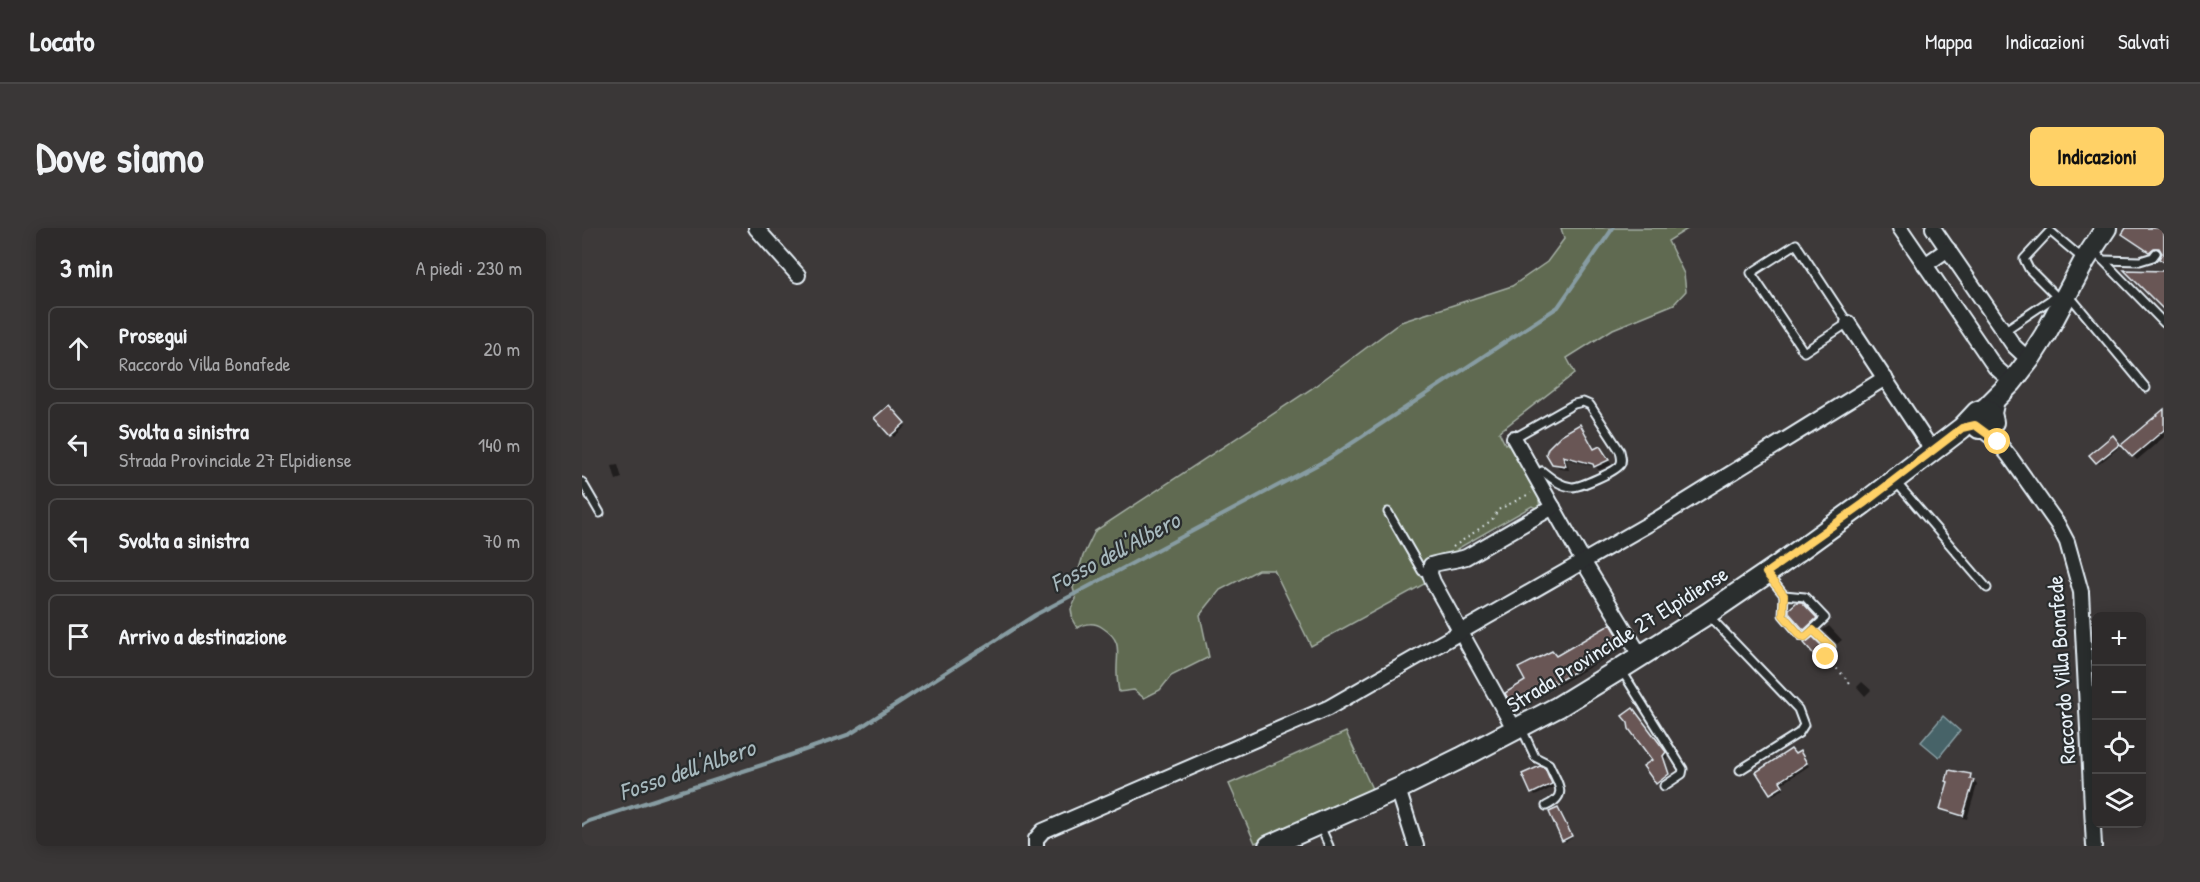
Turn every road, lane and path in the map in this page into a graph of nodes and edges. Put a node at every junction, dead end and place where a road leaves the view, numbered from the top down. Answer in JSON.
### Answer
{"nodes":[{"id":1,"x":756,"y":228,"type":"edge"},
{"id":2,"x":1900,"y":228,"type":"edge"},
{"id":3,"x":1933,"y":228,"type":"edge"},
{"id":4,"x":2106,"y":228,"type":"edge"},
{"id":5,"x":1948,"y":249,"type":"junction"},
{"id":6,"x":2156,"y":253,"type":"dead end"},
{"id":7,"x":2093,"y":257,"type":"junction"},
{"id":8,"x":1925,"y":265,"type":"junction"},
{"id":9,"x":798,"y":274,"type":"dead end"},
{"id":10,"x":2062,"y":296,"type":"junction"},
{"id":11,"x":1848,"y":323,"type":"junction"},
{"id":12,"x":2164,"y":323,"type":"edge"},
{"id":13,"x":2004,"y":331,"type":"junction"},
{"id":14,"x":2029,"y":360,"type":"junction"},
{"id":15,"x":1885,"y":378,"type":"junction"},
{"id":16,"x":2012,"y":382,"type":"junction"},
{"id":17,"x":2146,"y":387,"type":"dead end"},
{"id":18,"x":1982,"y":417,"type":"junction"},
{"id":19,"x":1514,"y":438,"type":"joint"},
{"id":20,"x":1932,"y":450,"type":"junction"},
{"id":21,"x":1535,"y":476,"type":"junction"},
{"id":22,"x":1894,"y":480,"type":"junction"},
{"id":23,"x":582,"y":482,"type":"edge"},
{"id":24,"x":1534,"y":491,"type":"dead end"},
{"id":25,"x":1553,"y":507,"type":"junction"},
{"id":26,"x":1388,"y":512,"type":"dead end"},
{"id":27,"x":600,"y":513,"type":"dead end"},
{"id":28,"x":1449,"y":550,"type":"dead end"},
{"id":29,"x":1583,"y":561,"type":"junction"},
{"id":30,"x":1766,"y":573,"type":"junction"},
{"id":31,"x":1430,"y":574,"type":"junction"},
{"id":32,"x":1987,"y":588,"type":"dead end"},
{"id":33,"x":1784,"y":595,"type":"junction"},
{"id":34,"x":1707,"y":614,"type":"junction"},
{"id":35,"x":1813,"y":630,"type":"junction"},
{"id":36,"x":1462,"y":632,"type":"junction"},
{"id":37,"x":1831,"y":647,"type":"joint"},
{"id":38,"x":1640,"y":655,"type":"junction"},
{"id":39,"x":1620,"y":669,"type":"junction"},
{"id":40,"x":1851,"y":684,"type":"dead end"},
{"id":41,"x":1518,"y":729,"type":"junction"},
{"id":42,"x":1740,"y":770,"type":"dead end"},
{"id":43,"x":1664,"y":786,"type":"dead end"},
{"id":44,"x":1398,"y":789,"type":"junction"},
{"id":45,"x":1546,"y":806,"type":"dead end"},
{"id":46,"x":1319,"y":824,"type":"junction"},
{"id":47,"x":1036,"y":846,"type":"edge"},
{"id":48,"x":1269,"y":846,"type":"edge"},
{"id":49,"x":1329,"y":846,"type":"edge"},
{"id":50,"x":1416,"y":846,"type":"edge"},
{"id":51,"x":2094,"y":846,"type":"edge"}],
"edges":[{"from":1,"to":9,"type":"street"},
{"from":2,"to":8,"type":"street"},
{"from":3,"to":5,"type":"street"},
{"from":4,"to":7,"type":"main road","name":"Strada Provinciale 27 Elpidiense"},
{"from":5,"to":8,"type":"street"},
{"from":5,"to":13,"type":"street"},
{"from":6,"to":7,"type":"lane"},
{"from":7,"to":10,"type":"main road","name":"Strada Provinciale 27 Elpidiense"},
{"from":7,"to":10,"type":"lane"},
{"from":7,"to":12,"type":"lane"},
{"from":8,"to":16,"type":"street"},
{"from":10,"to":13,"type":"lane"},
{"from":10,"to":14,"type":"main road","name":"Strada Provinciale 27 Elpidiense"},
{"from":10,"to":17,"type":"lane"},
{"from":11,"to":11,"type":"lane"},
{"from":11,"to":15,"type":"street"},
{"from":13,"to":14,"type":"street"},
{"from":14,"to":16,"type":"main road","name":"Strada Provinciale 27 Elpidiense"},
{"from":15,"to":20,"type":"street"},
{"from":15,"to":29,"type":"street"},
{"from":16,"to":18,"type":"main road","name":"Strada Provinciale 27 Elpidiense"},
{"from":18,"to":20,"type":"main road","name":"Strada Provinciale 27 Elpidiense"},
{"from":18,"to":51,"type":"street","name":"Raccordo Villa Bonafede"},
{"from":19,"to":21,"type":"street"},
{"from":19,"to":21,"type":"lane"},
{"from":20,"to":22,"type":"main road","name":"Strada Provinciale 27 Elpidiense"},
{"from":21,"to":25,"type":"street"},
{"from":22,"to":30,"type":"main road","name":"Strada Provinciale 27 Elpidiense"},
{"from":22,"to":32,"type":"lane"},
{"from":23,"to":27,"type":"lane"},
{"from":24,"to":28,"type":"path"},
{"from":25,"to":29,"type":"street"},
{"from":25,"to":31,"type":"street"},
{"from":26,"to":31,"type":"lane"},
{"from":29,"to":36,"type":"street"},
{"from":29,"to":38,"type":"street"},
{"from":30,"to":33,"type":"lane"},
{"from":30,"to":34,"type":"main road","name":"Strada Provinciale 27 Elpidiense"},
{"from":31,"to":36,"type":"street"},
{"from":33,"to":35,"type":"lane"},
{"from":33,"to":35,"type":"lane"},
{"from":34,"to":38,"type":"main road","name":"Strada Provinciale 27 Elpidiense"},
{"from":34,"to":42,"type":"lane"},
{"from":35,"to":37,"type":"lane"},
{"from":36,"to":41,"type":"street"},
{"from":36,"to":47,"type":"street"},
{"from":37,"to":40,"type":"path"},
{"from":38,"to":39,"type":"main road","name":"Strada Provinciale 27 Elpidiense"},
{"from":39,"to":41,"type":"main road","name":"Strada Provinciale 27 Elpidiense"},
{"from":39,"to":43,"type":"lane"},
{"from":41,"to":44,"type":"main road","name":"Strada Provinciale 27 Elpidiense"},
{"from":41,"to":45,"type":"lane"},
{"from":44,"to":46,"type":"main road","name":"Strada Provinciale 27 Elpidiense"},
{"from":44,"to":50,"type":"street"},
{"from":46,"to":48,"type":"main road","name":"Strada Provinciale 27 Elpidiense"},
{"from":46,"to":49,"type":"lane"}]}
